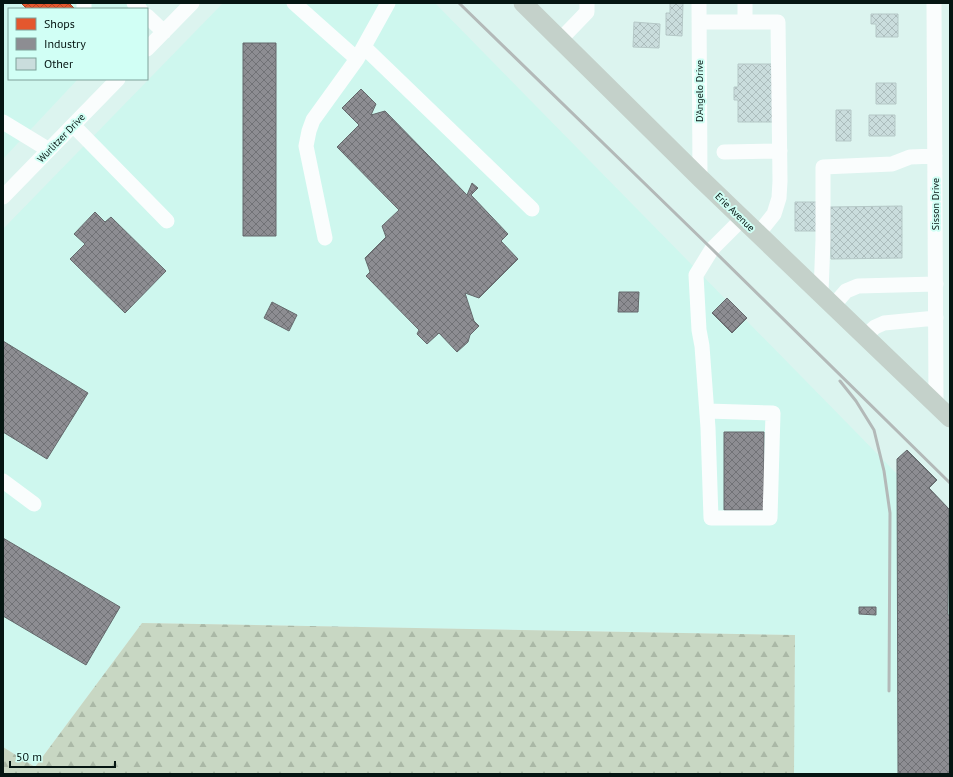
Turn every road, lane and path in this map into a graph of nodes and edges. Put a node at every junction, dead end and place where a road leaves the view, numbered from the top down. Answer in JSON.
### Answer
{"nodes":[{"id":1,"x":192,"y":3,"type":"edge"},
{"id":2,"x":294,"y":3,"type":"edge"},
{"id":3,"x":388,"y":3,"type":"edge"},
{"id":4,"x":523,"y":3,"type":"edge"},
{"id":5,"x":588,"y":3,"type":"edge"},
{"id":6,"x":699,"y":3,"type":"edge"},
{"id":7,"x":745,"y":3,"type":"edge"},
{"id":8,"x":934,"y":3,"type":"edge"},
{"id":9,"x":148,"y":17,"type":"edge"},
{"id":10,"x":699,"y":22,"type":"junction"},
{"id":11,"x":745,"y":22,"type":"junction"},
{"id":12,"x":164,"y":32,"type":"junction"},
{"id":13,"x":560,"y":40,"type":"junction"},
{"id":14,"x":148,"y":48,"type":"edge"},
{"id":15,"x":360,"y":53,"type":"junction"},
{"id":16,"x":117,"y":80,"type":"edge"},
{"id":17,"x":3,"y":122,"type":"edge"},
{"id":18,"x":73,"y":125,"type":"junction"},
{"id":19,"x":49,"y":150,"type":"junction"},
{"id":20,"x":780,"y":151,"type":"junction"},
{"id":21,"x":724,"y":152,"type":"dead end"},
{"id":22,"x":935,"y":156,"type":"junction"},
{"id":23,"x":700,"y":178,"type":"junction"},
{"id":24,"x":3,"y":197,"type":"edge"},
{"id":25,"x":532,"y":209,"type":"dead end"},
{"id":26,"x":742,"y":219,"type":"junction"},
{"id":27,"x":167,"y":221,"type":"dead end"},
{"id":28,"x":758,"y":234,"type":"junction"},
{"id":29,"x":325,"y":238,"type":"dead end"},
{"id":30,"x":936,"y":284,"type":"junction"},
{"id":31,"x":827,"y":300,"type":"junction"},
{"id":32,"x":936,"y":318,"type":"junction"},
{"id":33,"x":865,"y":336,"type":"junction"},
{"id":34,"x":936,"y":405,"type":"junction"},
{"id":35,"x":707,"y":412,"type":"junction"},
{"id":36,"x":950,"y":418,"type":"edge"},
{"id":37,"x":3,"y":481,"type":"edge"},
{"id":38,"x":34,"y":504,"type":"dead end"}],
"edges":[{"from":1,"to":12,"type":"street"},
{"from":2,"to":15,"type":"street"},
{"from":3,"to":15,"type":"street"},
{"from":4,"to":13,"type":"main road","name":"Erie Avenue"},
{"from":5,"to":13,"type":"street"},
{"from":6,"to":10,"type":"street","name":"D'Angelo Drive"},
{"from":7,"to":11,"type":"street"},
{"from":8,"to":22,"type":"street","name":"Sisson Drive"},
{"from":9,"to":12,"type":"street"},
{"from":10,"to":11,"type":"street"},
{"from":10,"to":23,"type":"street","name":"D'Angelo Drive"},
{"from":11,"to":20,"type":"street"},
{"from":12,"to":14,"type":"street"},
{"from":13,"to":23,"type":"main road","name":"Erie Avenue"},
{"from":15,"to":25,"type":"street"},
{"from":15,"to":29,"type":"street"},
{"from":16,"to":18,"type":"street","name":"Wurlitzer Drive"},
{"from":17,"to":19,"type":"street"},
{"from":18,"to":19,"type":"street","name":"Wurlitzer Drive"},
{"from":18,"to":27,"type":"street"},
{"from":19,"to":24,"type":"street","name":"Wurlitzer Drive"},
{"from":20,"to":21,"type":"street"},
{"from":20,"to":28,"type":"street"},
{"from":22,"to":30,"type":"street","name":"Sisson Drive"},
{"from":22,"to":31,"type":"street"},
{"from":23,"to":26,"type":"main road","name":"Erie Avenue"},
{"from":26,"to":28,"type":"main road","name":"Erie Avenue"},
{"from":26,"to":35,"type":"street"},
{"from":28,"to":31,"type":"main road","name":"Erie Avenue"},
{"from":30,"to":31,"type":"street"},
{"from":30,"to":32,"type":"street","name":"Sisson Drive"},
{"from":31,"to":33,"type":"main road","name":"Erie Avenue"},
{"from":32,"to":33,"type":"street"},
{"from":32,"to":34,"type":"street","name":"Sisson Drive"},
{"from":33,"to":34,"type":"main road","name":"Erie Avenue"},
{"from":34,"to":36,"type":"main road","name":"Erie Avenue"},
{"from":35,"to":35,"type":"street"},
{"from":37,"to":38,"type":"street"}]}
